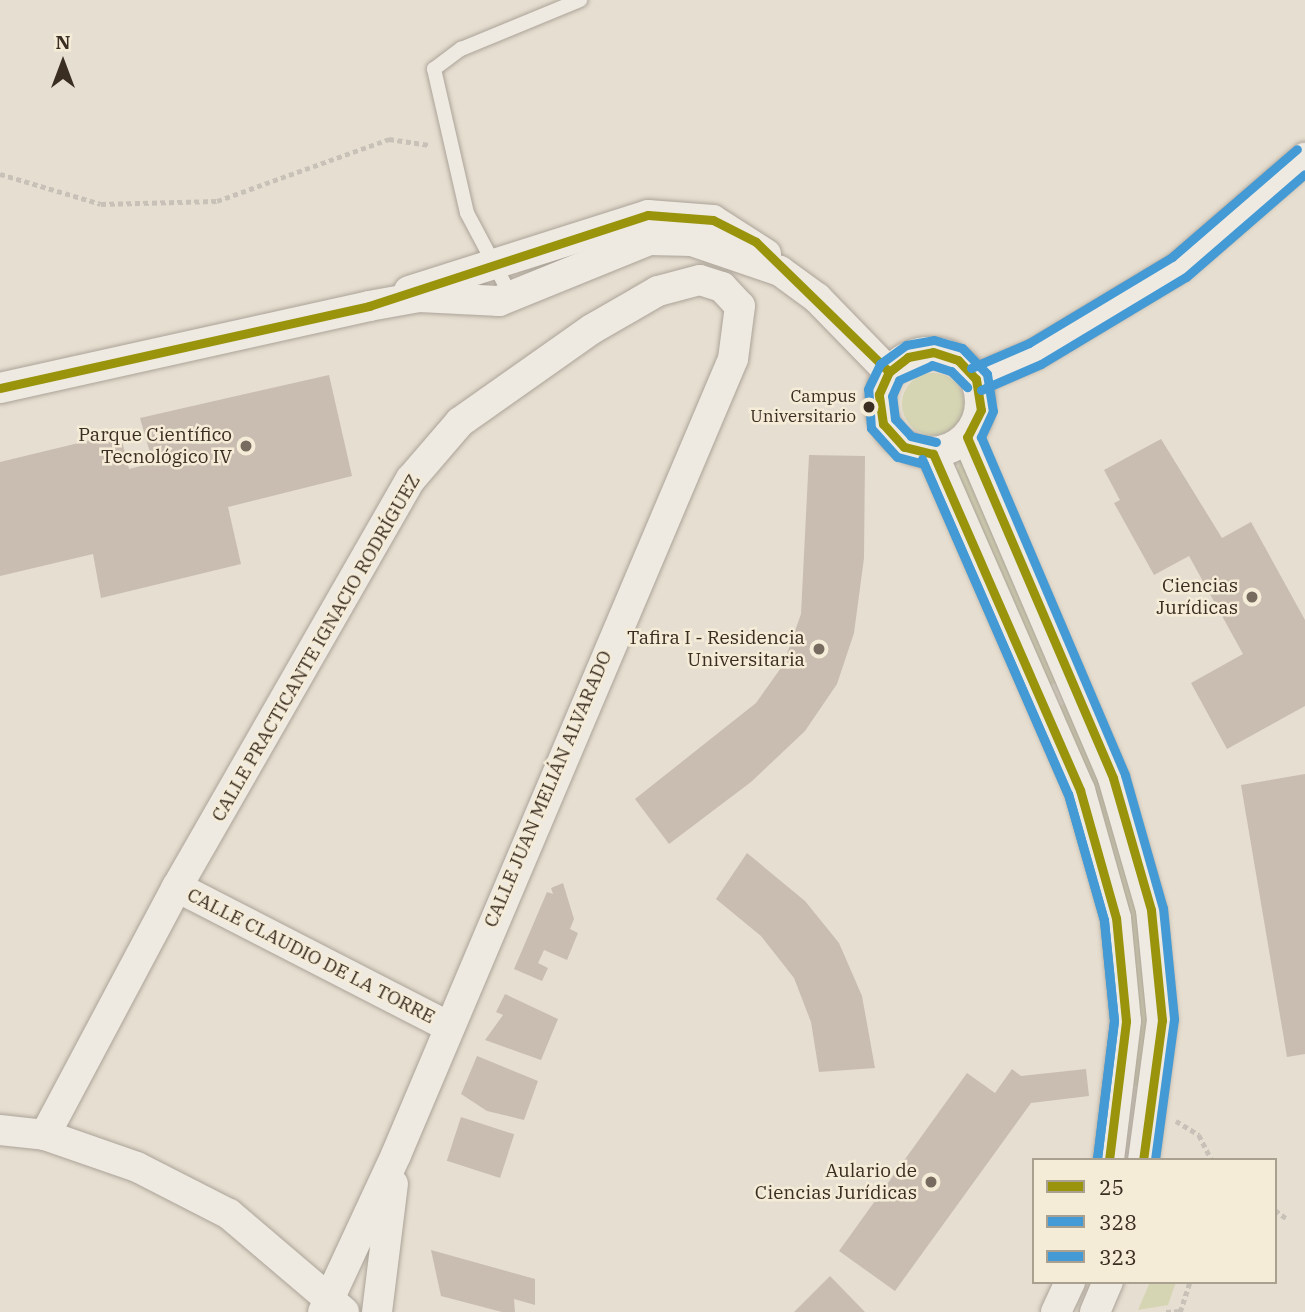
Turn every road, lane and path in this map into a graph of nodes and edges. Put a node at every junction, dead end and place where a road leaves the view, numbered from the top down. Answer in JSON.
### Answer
{"nodes":[{"id":1,"x":580,"y":0,"type":"edge"},
{"id":2,"x":455,"y":148,"type":"junction"},
{"id":3,"x":1305,"y":158,"type":"edge"},
{"id":4,"x":0,"y":174,"type":"edge"},
{"id":5,"x":491,"y":262,"type":"junction"},
{"id":6,"x":780,"y":271,"type":"junction"},
{"id":7,"x":511,"y":296,"type":"junction"},
{"id":8,"x":369,"y":306,"type":"junction"},
{"id":9,"x":740,"y":306,"type":"joint"},
{"id":10,"x":889,"y":372,"type":"junction"},
{"id":11,"x":975,"y":379,"type":"junction"},
{"id":12,"x":0,"y":388,"type":"edge"},
{"id":13,"x":967,"y":438,"type":"junction"},
{"id":14,"x":933,"y":454,"type":"junction"},
{"id":15,"x":177,"y":887,"type":"junction"},
{"id":16,"x":446,"y":1026,"type":"junction"},
{"id":17,"x":0,"y":1130,"type":"edge"},
{"id":18,"x":1195,"y":1131,"type":"dead end"},
{"id":19,"x":45,"y":1135,"type":"junction"},
{"id":20,"x":396,"y":1155,"type":"junction"},
{"id":21,"x":1109,"y":1158,"type":"edge"},
{"id":22,"x":1143,"y":1158,"type":"edge"},
{"id":23,"x":1211,"y":1158,"type":"edge"},
{"id":24,"x":1277,"y":1211,"type":"edge"},
{"id":25,"x":1286,"y":1218,"type":"dead end"},
{"id":26,"x":1069,"y":1284,"type":"edge"},
{"id":27,"x":1107,"y":1284,"type":"edge"},
{"id":28,"x":1189,"y":1284,"type":"edge"},
{"id":29,"x":333,"y":1307,"type":"edge"},
{"id":30,"x":1181,"y":1311,"type":"edge"},
{"id":31,"x":377,"y":1312,"type":"edge"},
{"id":32,"x":1056,"y":1312,"type":"edge"},
{"id":33,"x":1095,"y":1312,"type":"edge"},
{"id":34,"x":1166,"y":1312,"type":"edge"}],
"edges":[{"from":1,"to":2,"type":"lane"},
{"from":2,"to":4,"type":"path"},
{"from":2,"to":5,"type":"lane"},
{"from":3,"to":11,"type":"street"},
{"from":5,"to":6,"type":"street"},
{"from":5,"to":7,"type":"lane"},
{"from":5,"to":8,"type":"street"},
{"from":6,"to":7,"type":"street"},
{"from":6,"to":10,"type":"street"},
{"from":7,"to":8,"type":"street"},
{"from":8,"to":12,"type":"street"},
{"from":9,"to":15,"type":"street","name":"CALLE PRACTICANTE IGNACIO RODRÍGUEZ"},
{"from":9,"to":16,"type":"street","name":"CALLE JUAN MELIÁN ALVARADO"},
{"from":10,"to":11,"type":"street"},
{"from":10,"to":14,"type":"street"},
{"from":11,"to":13,"type":"street"},
{"from":13,"to":14,"type":"street"},
{"from":13,"to":22,"type":"street"},
{"from":14,"to":21,"type":"street"},
{"from":15,"to":16,"type":"street","name":"CALLE CLAUDIO DE LA TORRE"},
{"from":15,"to":19,"type":"street","name":"CALLE PRACTICANTE IGNACIO RODRÍGUEZ"},
{"from":16,"to":20,"type":"street","name":"CALLE JUAN MELIÁN ALVARADO"},
{"from":17,"to":19,"type":"street"},
{"from":18,"to":23,"type":"path"},
{"from":19,"to":29,"type":"street"},
{"from":20,"to":29,"type":"street","name":"CALLE JUAN MELIÁN ALVARADO"},
{"from":20,"to":31,"type":"street","name":"CALLE JUAN MELIÁN ALVARADO"},
{"from":24,"to":25,"type":"path"},
{"from":26,"to":32,"type":"street"},
{"from":27,"to":33,"type":"street"},
{"from":28,"to":30,"type":"path"},
{"from":30,"to":34,"type":"path"}]}
